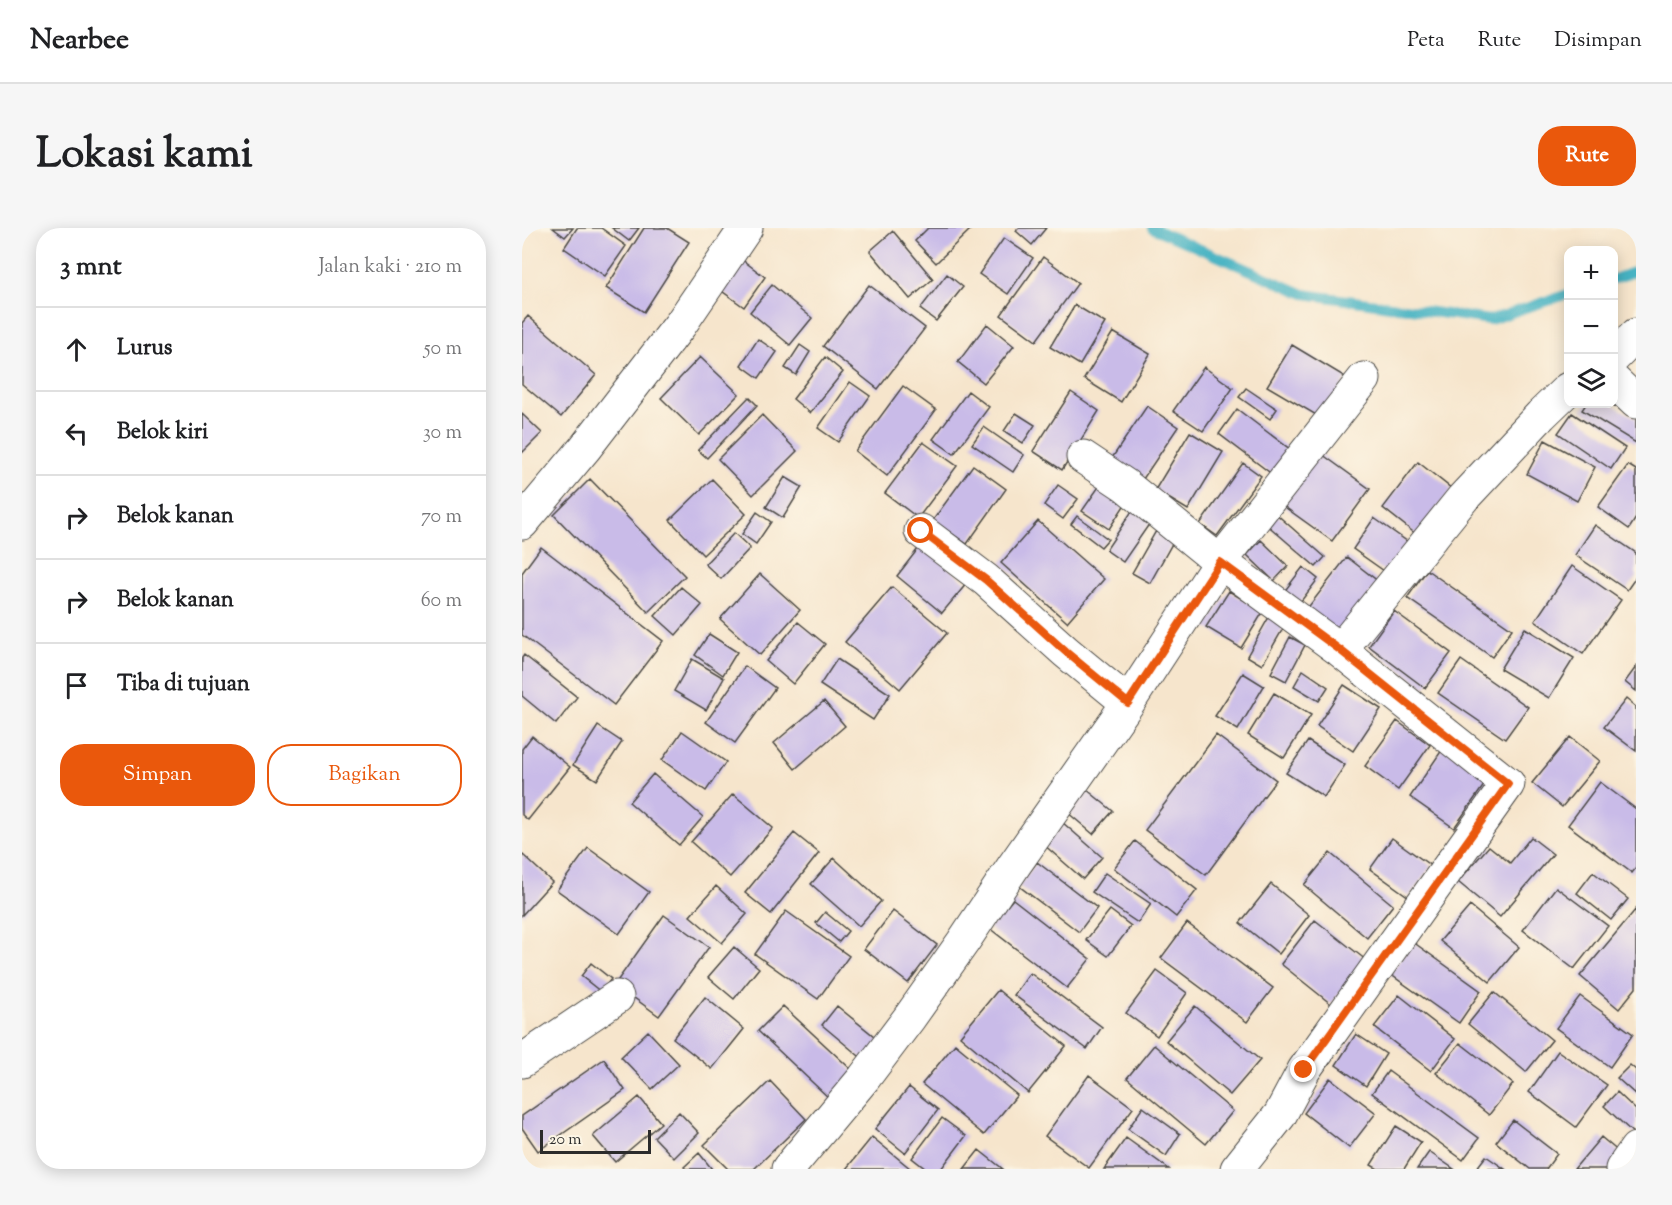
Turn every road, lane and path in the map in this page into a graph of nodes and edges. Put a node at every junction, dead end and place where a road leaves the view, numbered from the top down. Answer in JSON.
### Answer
{"nodes":[{"id":1,"x":746,"y":228,"type":"edge"},
{"id":2,"x":1636,"y":334,"type":"edge"},
{"id":3,"x":1617,"y":354,"type":"edge"},
{"id":4,"x":1364,"y":379,"type":"dead end"},
{"id":5,"x":1618,"y":385,"type":"edge"},
{"id":6,"x":1564,"y":394,"type":"edge"},
{"id":7,"x":1636,"y":402,"type":"edge"},
{"id":8,"x":1083,"y":457,"type":"dead end"},
{"id":9,"x":522,"y":523,"type":"edge"},
{"id":10,"x":921,"y":531,"type":"dead end"},
{"id":11,"x":1220,"y":562,"type":"junction"},
{"id":12,"x":1340,"y":650,"type":"junction"},
{"id":13,"x":1128,"y":703,"type":"junction"},
{"id":14,"x":617,"y":997,"type":"dead end"},
{"id":15,"x":522,"y":1061,"type":"edge"},
{"id":16,"x":1636,"y":1149,"type":"edge"},
{"id":17,"x":788,"y":1169,"type":"edge"},
{"id":18,"x":1237,"y":1169,"type":"edge"},
{"id":19,"x":1622,"y":1169,"type":"edge"}],
"edges":[{"from":1,"to":9,"type":"street"},
{"from":2,"to":3,"type":"street"},
{"from":4,"to":11,"type":"street"},
{"from":5,"to":7,"type":"street"},
{"from":6,"to":12,"type":"street"},
{"from":8,"to":11,"type":"street"},
{"from":10,"to":13,"type":"street"},
{"from":11,"to":12,"type":"street"},
{"from":11,"to":13,"type":"street"},
{"from":12,"to":18,"type":"street"},
{"from":13,"to":17,"type":"street"},
{"from":14,"to":15,"type":"street"},
{"from":16,"to":19,"type":"street"}]}
